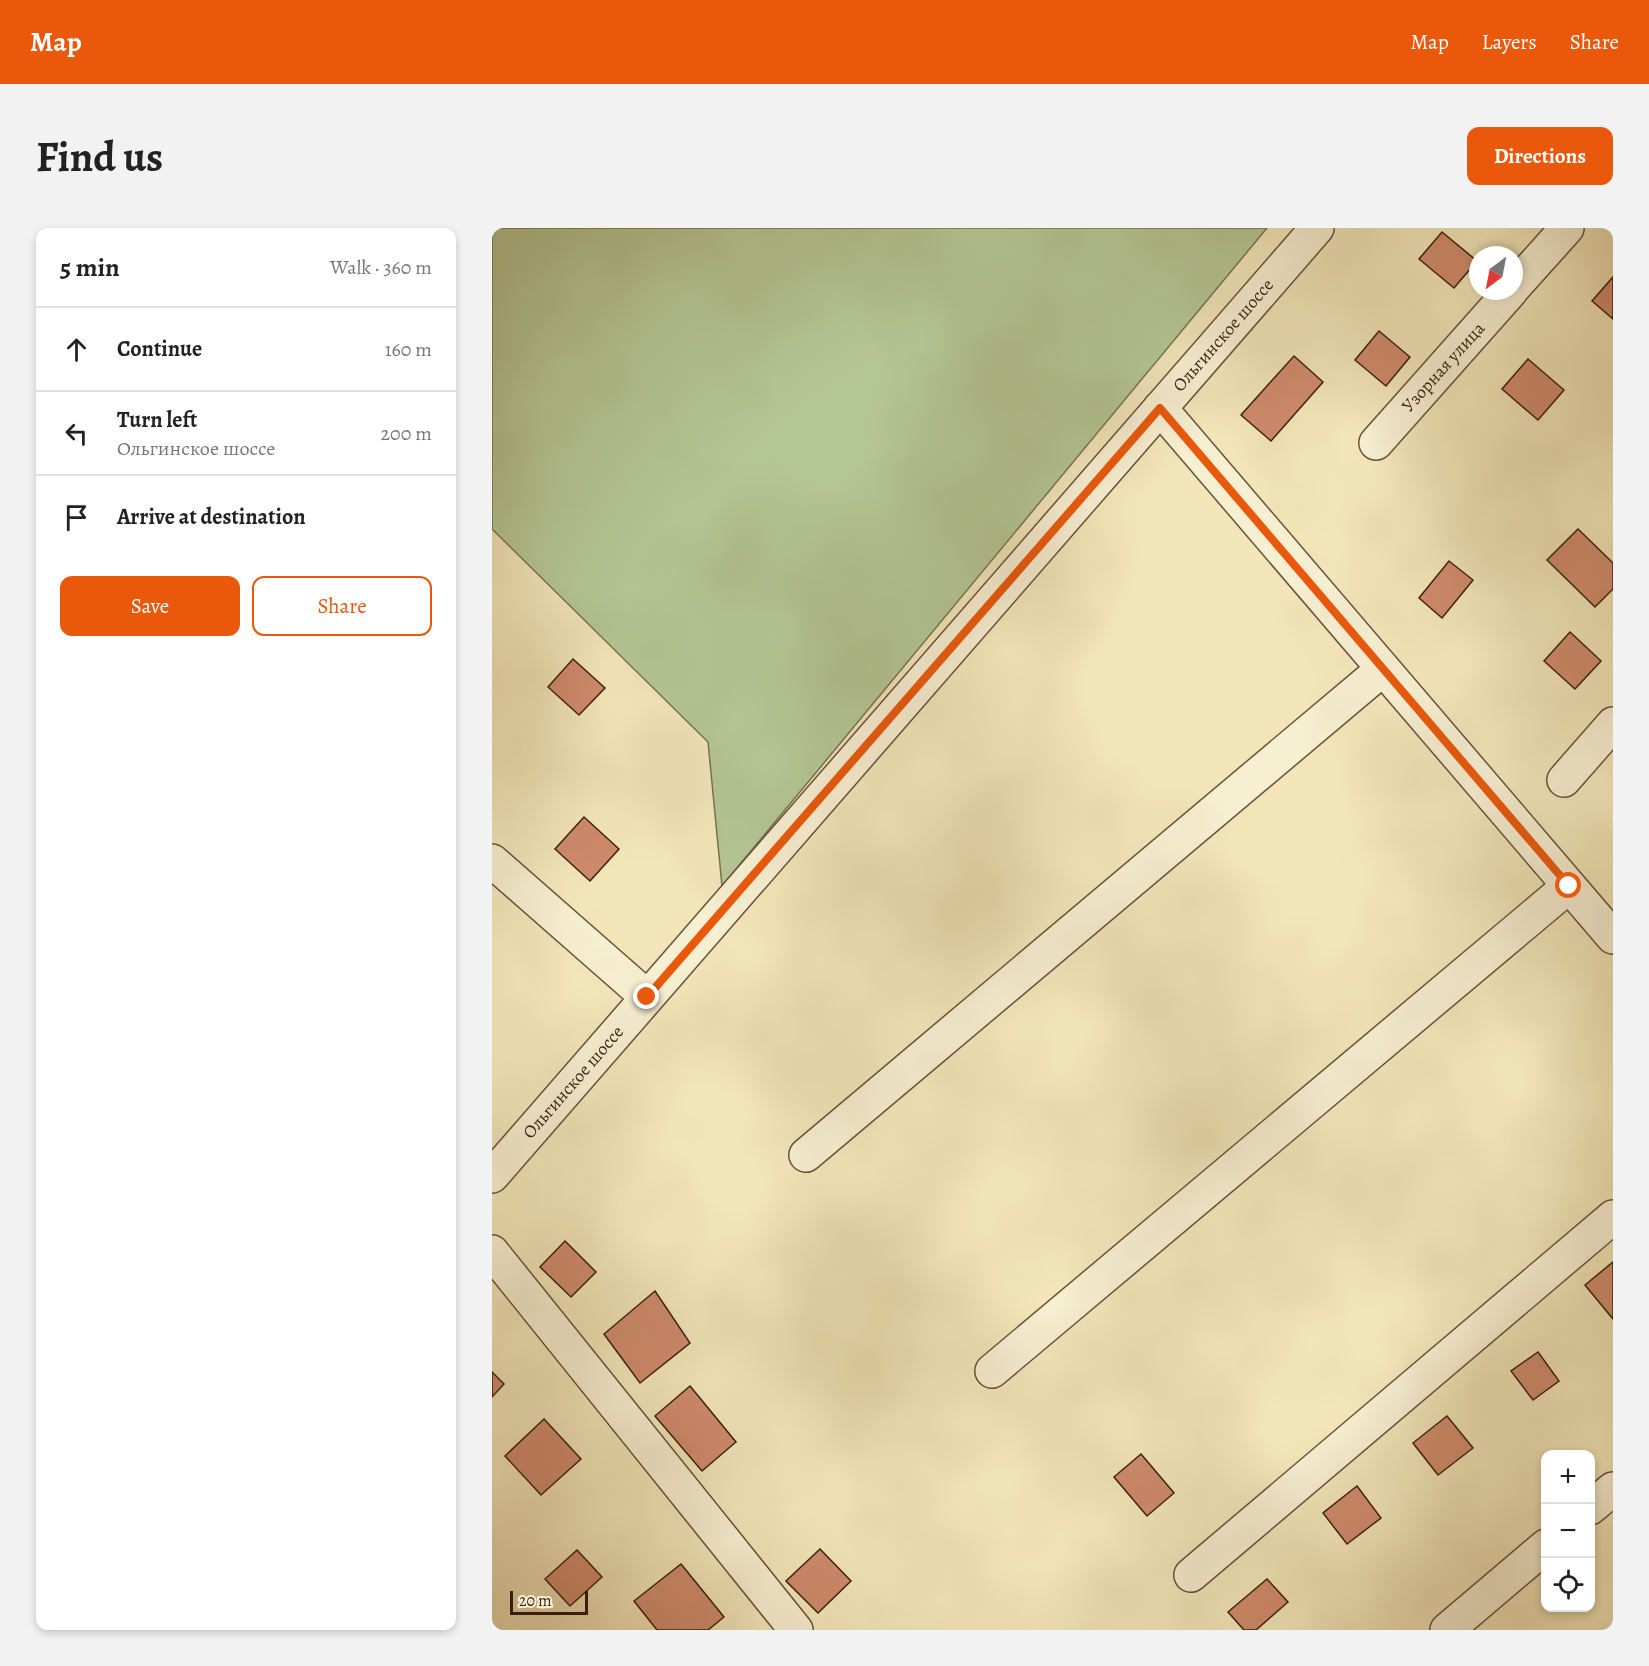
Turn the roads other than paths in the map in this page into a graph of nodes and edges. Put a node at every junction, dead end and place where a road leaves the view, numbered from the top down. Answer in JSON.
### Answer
{"nodes":[{"id":1,"x":1317,"y":228,"type":"edge"},
{"id":2,"x":1567,"y":228,"type":"edge"},
{"id":3,"x":1523,"y":277,"type":"edge"},
{"id":4,"x":1503,"y":300,"type":"edge"},
{"id":5,"x":1160,"y":408,"type":"junction"},
{"id":6,"x":1376,"y":443,"type":"dead end"},
{"id":7,"x":1383,"y":669,"type":"junction"},
{"id":8,"x":1613,"y":724,"type":"edge"},
{"id":9,"x":1564,"y":780,"type":"dead end"},
{"id":10,"x":492,"y":861,"type":"edge"},
{"id":11,"x":1569,"y":886,"type":"junction"},
{"id":12,"x":1613,"y":937,"type":"edge"},
{"id":13,"x":647,"y":997,"type":"junction"},
{"id":14,"x":806,"y":1155,"type":"dead end"},
{"id":15,"x":492,"y":1176,"type":"edge"},
{"id":16,"x":1613,"y":1218,"type":"edge"},
{"id":17,"x":492,"y":1252,"type":"edge"},
{"id":18,"x":992,"y":1371,"type":"dead end"},
{"id":19,"x":1613,"y":1489,"type":"edge"},
{"id":20,"x":1595,"y":1504,"type":"edge"},
{"id":21,"x":1541,"y":1549,"type":"edge"},
{"id":22,"x":1191,"y":1575,"type":"dead end"},
{"id":23,"x":796,"y":1630,"type":"edge"},
{"id":24,"x":1447,"y":1630,"type":"edge"}],
"edges":[{"from":1,"to":5,"type":"street","name":"Ольгинское шоссе"},
{"from":2,"to":3,"type":"street"},
{"from":4,"to":6,"type":"street","name":"Узорная улица"},
{"from":5,"to":7,"type":"street"},
{"from":5,"to":13,"type":"street","name":"Ольгинское шоссе"},
{"from":7,"to":11,"type":"street"},
{"from":7,"to":14,"type":"street"},
{"from":8,"to":9,"type":"street"},
{"from":10,"to":13,"type":"street"},
{"from":11,"to":12,"type":"street"},
{"from":11,"to":18,"type":"street"},
{"from":13,"to":15,"type":"street","name":"Ольгинское шоссе"},
{"from":16,"to":22,"type":"street"},
{"from":17,"to":23,"type":"street"},
{"from":19,"to":20,"type":"street"},
{"from":21,"to":24,"type":"street"}]}
